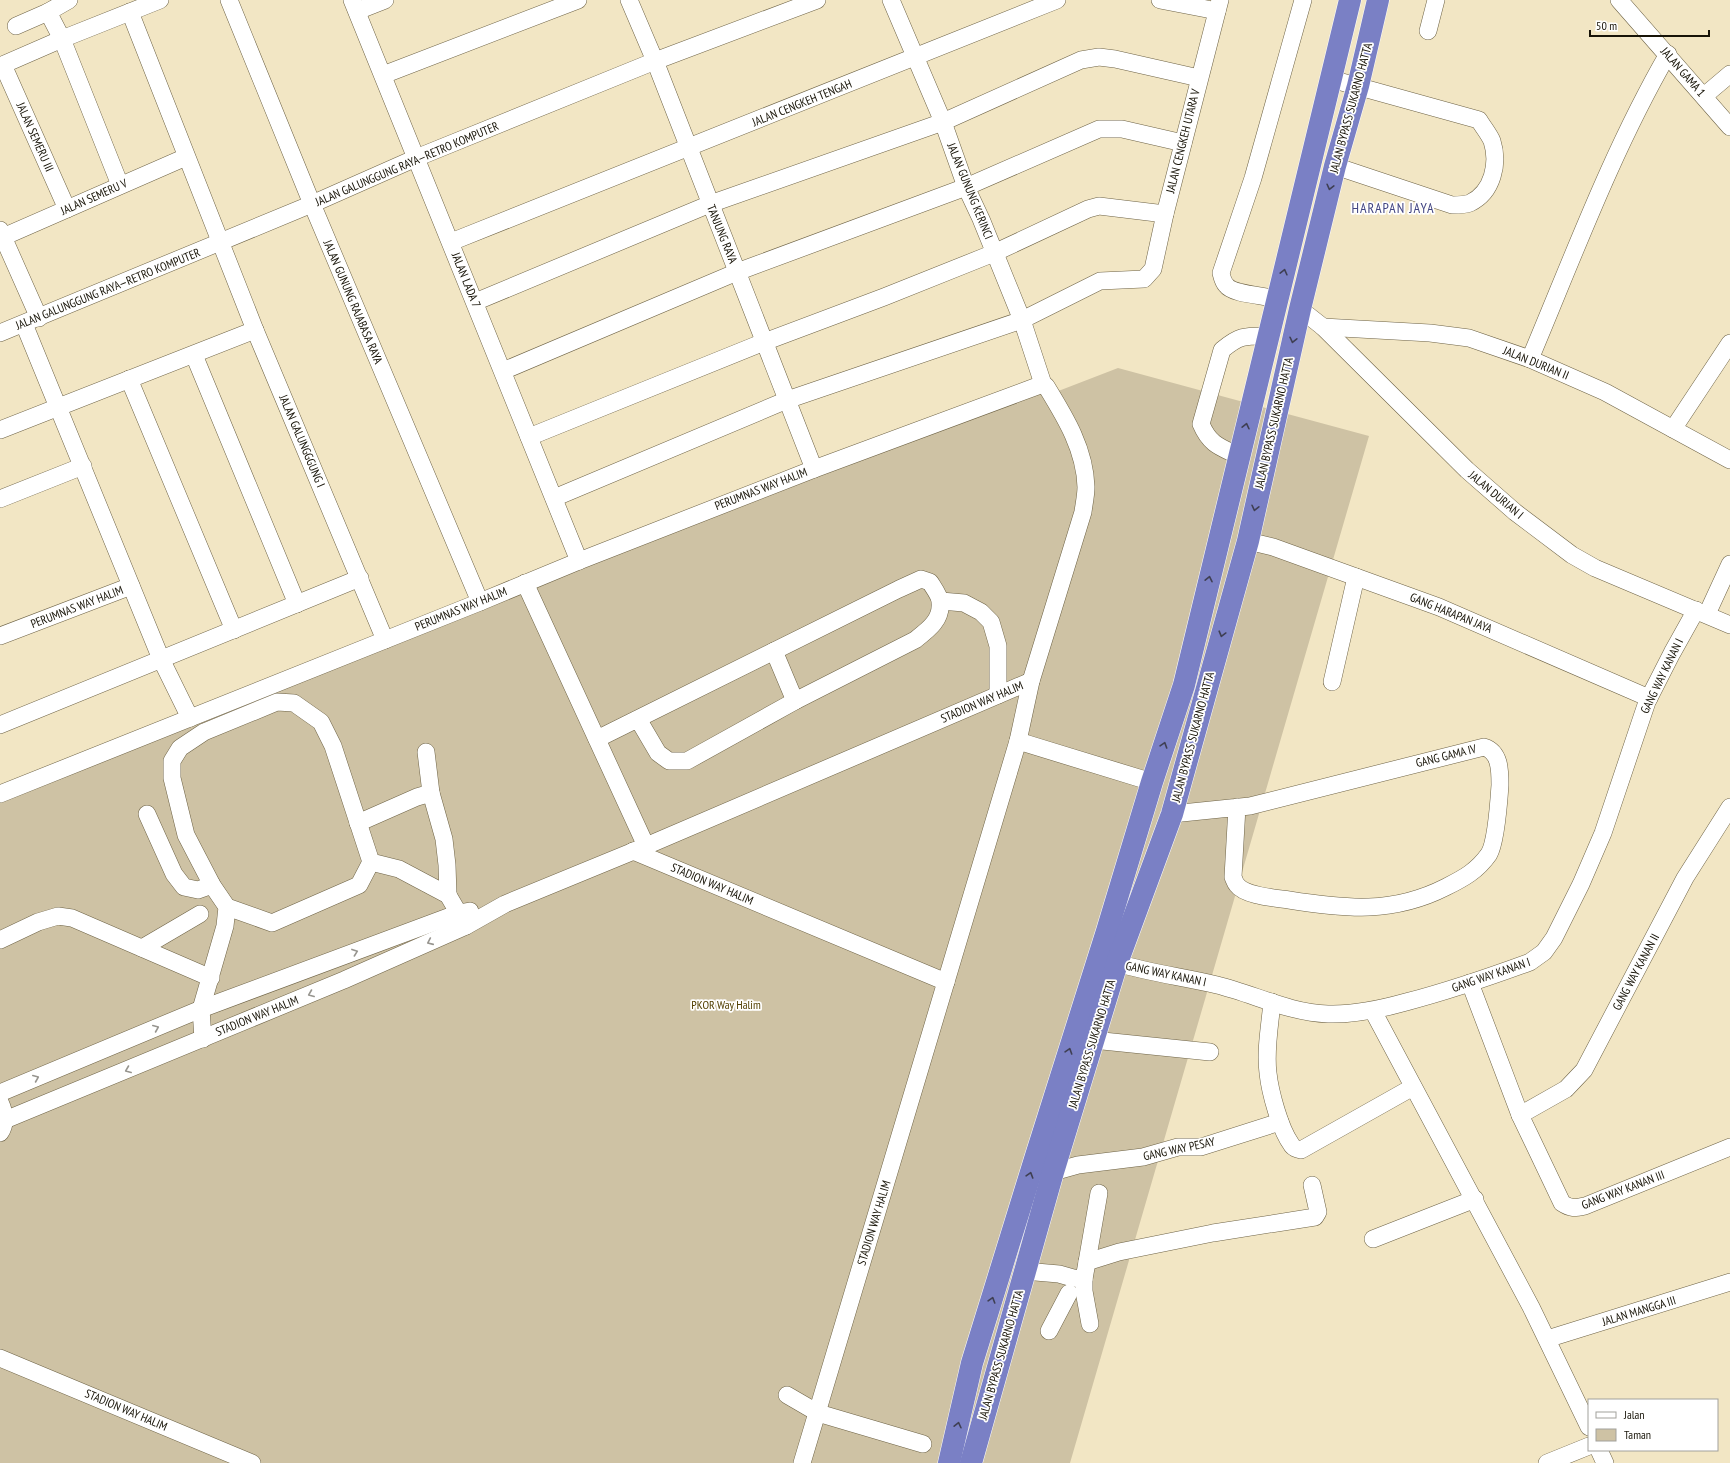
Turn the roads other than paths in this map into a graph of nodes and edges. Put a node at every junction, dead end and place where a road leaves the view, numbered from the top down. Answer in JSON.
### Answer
{"nodes":[{"id":1,"x":69,"y":0,"type":"edge"},
{"id":2,"x":160,"y":0,"type":"edge"},
{"id":3,"x":229,"y":0,"type":"edge"},
{"id":4,"x":385,"y":0,"type":"edge"},
{"id":5,"x":578,"y":0,"type":"edge"},
{"id":6,"x":629,"y":0,"type":"edge"},
{"id":7,"x":816,"y":0,"type":"edge"},
{"id":8,"x":891,"y":0,"type":"edge"},
{"id":9,"x":1057,"y":0,"type":"edge"},
{"id":10,"x":1160,"y":0,"type":"edge"},
{"id":11,"x":1303,"y":0,"type":"edge"},
{"id":12,"x":1436,"y":0,"type":"edge"},
{"id":13,"x":1619,"y":0,"type":"edge"},
{"id":14,"x":354,"y":6,"type":"edge"},
{"id":15,"x":1218,"y":6,"type":"edge"},
{"id":16,"x":1348,"y":9,"type":"edge"},
{"id":17,"x":1376,"y":10,"type":"edge"},
{"id":18,"x":48,"y":12,"type":"junction"},
{"id":19,"x":130,"y":12,"type":"junction"},
{"id":20,"x":16,"y":26,"type":"dead end"},
{"id":21,"x":1428,"y":31,"type":"dead end"},
{"id":22,"x":62,"y":39,"type":"junction"},
{"id":23,"x":1668,"y":54,"type":"junction"},
{"id":24,"x":916,"y":57,"type":"junction"},
{"id":25,"x":655,"y":61,"type":"junction"},
{"id":26,"x":2,"y":65,"type":"edge"},
{"id":27,"x":1730,"y":74,"type":"edge"},
{"id":28,"x":383,"y":75,"type":"junction"},
{"id":29,"x":1199,"y":78,"type":"junction"},
{"id":30,"x":1331,"y":79,"type":"junction"},
{"id":31,"x":1358,"y":86,"type":"junction"},
{"id":32,"x":1704,"y":96,"type":"junction"},
{"id":33,"x":943,"y":122,"type":"junction"},
{"id":34,"x":1730,"y":126,"type":"edge"},
{"id":35,"x":1183,"y":143,"type":"junction"},
{"id":36,"x":689,"y":148,"type":"junction"},
{"id":37,"x":186,"y":157,"type":"junction"},
{"id":38,"x":416,"y":158,"type":"junction"},
{"id":39,"x":1335,"y":166,"type":"junction"},
{"id":40,"x":120,"y":185,"type":"junction"},
{"id":41,"x":966,"y":187,"type":"junction"},
{"id":42,"x":312,"y":204,"type":"junction"},
{"id":43,"x":710,"y":204,"type":"junction"},
{"id":44,"x":67,"y":209,"type":"junction"},
{"id":45,"x":1165,"y":214,"type":"junction"},
{"id":46,"x":2,"y":233,"type":"edge"},
{"id":47,"x":451,"y":242,"type":"junction"},
{"id":48,"x":221,"y":243,"type":"junction"},
{"id":49,"x":994,"y":252,"type":"junction"},
{"id":50,"x":737,"y":272,"type":"junction"},
{"id":51,"x":1277,"y":299,"type":"junction"},
{"id":52,"x":475,"y":302,"type":"junction"},
{"id":53,"x":1300,"y":309,"type":"junction"},
{"id":54,"x":1022,"y":320,"type":"junction"},
{"id":55,"x":32,"y":321,"type":"junction"},
{"id":56,"x":1323,"y":327,"type":"junction"},
{"id":57,"x":255,"y":330,"type":"junction"},
{"id":58,"x":0,"y":333,"type":"edge"},
{"id":59,"x":1268,"y":336,"type":"junction"},
{"id":60,"x":764,"y":342,"type":"junction"},
{"id":61,"x":1730,"y":344,"type":"edge"},
{"id":62,"x":194,"y":355,"type":"junction"},
{"id":63,"x":1530,"y":359,"type":"junction"},
{"id":64,"x":503,"y":371,"type":"junction"},
{"id":65,"x":129,"y":379,"type":"junction"},
{"id":66,"x":1043,"y":384,"type":"junction"},
{"id":67,"x":787,"y":400,"type":"junction"},
{"id":68,"x":58,"y":407,"type":"junction"},
{"id":69,"x":1673,"y":429,"type":"junction"},
{"id":70,"x":0,"y":430,"type":"edge"},
{"id":71,"x":529,"y":437,"type":"junction"},
{"id":72,"x":1239,"y":456,"type":"junction"},
{"id":73,"x":1730,"y":460,"type":"edge"},
{"id":74,"x":83,"y":466,"type":"junction"},
{"id":75,"x":814,"y":468,"type":"junction"},
{"id":76,"x":554,"y":498,"type":"junction"},
{"id":77,"x":0,"y":499,"type":"edge"},
{"id":78,"x":1248,"y":541,"type":"junction"},
{"id":79,"x":579,"y":561,"type":"junction"},
{"id":80,"x":1730,"y":564,"type":"edge"},
{"id":81,"x":1356,"y":577,"type":"junction"},
{"id":82,"x":360,"y":578,"type":"junction"},
{"id":83,"x":525,"y":583,"type":"junction"},
{"id":84,"x":131,"y":586,"type":"junction"},
{"id":85,"x":941,"y":601,"type":"junction"},
{"id":86,"x":480,"y":602,"type":"junction"},
{"id":87,"x":297,"y":604,"type":"junction"},
{"id":88,"x":1702,"y":612,"type":"junction"},
{"id":89,"x":1730,"y":626,"type":"edge"},
{"id":90,"x":234,"y":630,"type":"junction"},
{"id":91,"x":0,"y":636,"type":"edge"},
{"id":92,"x":385,"y":640,"type":"junction"},
{"id":93,"x":774,"y":651,"type":"junction"},
{"id":94,"x":161,"y":660,"type":"junction"},
{"id":95,"x":1031,"y":681,"type":"junction"},
{"id":96,"x":1332,"y":682,"type":"dead end"},
{"id":97,"x":998,"y":695,"type":"junction"},
{"id":98,"x":1649,"y":698,"type":"junction"},
{"id":99,"x":795,"y":701,"type":"junction"},
{"id":100,"x":190,"y":718,"type":"junction"},
{"id":101,"x":638,"y":719,"type":"junction"},
{"id":102,"x":0,"y":725,"type":"edge"},
{"id":103,"x":597,"y":739,"type":"junction"},
{"id":104,"x":1018,"y":741,"type":"junction"},
{"id":105,"x":426,"y":752,"type":"dead end"},
{"id":106,"x":1152,"y":782,"type":"junction"},
{"id":107,"x":431,"y":793,"type":"junction"},
{"id":108,"x":0,"y":794,"type":"edge"},
{"id":109,"x":1237,"y":807,"type":"junction"},
{"id":110,"x":1730,"y":807,"type":"edge"},
{"id":111,"x":147,"y":814,"type":"dead end"},
{"id":112,"x":1172,"y":814,"type":"junction"},
{"id":113,"x":358,"y":823,"type":"junction"},
{"id":114,"x":640,"y":848,"type":"junction"},
{"id":115,"x":371,"y":862,"type":"junction"},
{"id":116,"x":212,"y":885,"type":"junction"},
{"id":117,"x":448,"y":895,"type":"junction"},
{"id":118,"x":227,"y":907,"type":"junction"},
{"id":119,"x":200,"y":914,"type":"dead end"},
{"id":120,"x":463,"y":920,"type":"junction"},
{"id":121,"x":0,"y":940,"type":"edge"},
{"id":122,"x":142,"y":948,"type":"junction"},
{"id":123,"x":336,"y":959,"type":"junction"},
{"id":124,"x":1117,"y":963,"type":"junction"},
{"id":125,"x":211,"y":978,"type":"junction"},
{"id":126,"x":344,"y":980,"type":"junction"},
{"id":127,"x":946,"y":982,"type":"junction"},
{"id":128,"x":1470,"y":983,"type":"junction"},
{"id":129,"x":255,"y":989,"type":"junction"},
{"id":130,"x":1272,"y":1002,"type":"junction"},
{"id":131,"x":201,"y":1009,"type":"junction"},
{"id":132,"x":1373,"y":1011,"type":"junction"},
{"id":133,"x":265,"y":1013,"type":"junction"},
{"id":134,"x":203,"y":1039,"type":"junction"},
{"id":135,"x":1093,"y":1040,"type":"junction"},
{"id":136,"x":1210,"y":1052,"type":"dead end"},
{"id":137,"x":1413,"y":1087,"type":"junction"},
{"id":138,"x":0,"y":1093,"type":"edge"},
{"id":139,"x":0,"y":1102,"type":"edge"},
{"id":140,"x":1520,"y":1115,"type":"junction"},
{"id":141,"x":1280,"y":1122,"type":"junction"},
{"id":142,"x":3,"y":1127,"type":"edge"},
{"id":143,"x":1730,"y":1146,"type":"edge"},
{"id":144,"x":1053,"y":1172,"type":"junction"},
{"id":145,"x":1312,"y":1185,"type":"dead end"},
{"id":146,"x":1098,"y":1193,"type":"dead end"},
{"id":147,"x":1475,"y":1199,"type":"junction"},
{"id":148,"x":1373,"y":1239,"type":"dead end"},
{"id":149,"x":1087,"y":1262,"type":"junction"},
{"id":150,"x":1024,"y":1271,"type":"junction"},
{"id":151,"x":1730,"y":1282,"type":"edge"},
{"id":152,"x":1080,"y":1286,"type":"junction"},
{"id":153,"x":1090,"y":1324,"type":"dead end"},
{"id":154,"x":1049,"y":1331,"type":"dead end"},
{"id":155,"x":1547,"y":1339,"type":"junction"},
{"id":156,"x":0,"y":1358,"type":"edge"},
{"id":157,"x":787,"y":1395,"type":"dead end"},
{"id":158,"x":818,"y":1413,"type":"junction"},
{"id":159,"x":1588,"y":1425,"type":"edge"},
{"id":160,"x":923,"y":1444,"type":"dead end"},
{"id":161,"x":1588,"y":1446,"type":"edge"},
{"id":162,"x":1599,"y":1451,"type":"edge"},
{"id":163,"x":252,"y":1463,"type":"edge"},
{"id":164,"x":802,"y":1463,"type":"edge"},
{"id":165,"x":949,"y":1463,"type":"edge"},
{"id":166,"x":971,"y":1463,"type":"edge"},
{"id":167,"x":1547,"y":1463,"type":"edge"},
{"id":168,"x":1605,"y":1463,"type":"edge"}],
"edges":[{"from":1,"to":18,"type":"street"},
{"from":2,"to":19,"type":"street"},
{"from":3,"to":42,"type":"street","name":"JALAN GUNUNG RAJABASA RAYA"},
{"from":4,"to":14,"type":"street"},
{"from":5,"to":28,"type":"street"},
{"from":6,"to":25,"type":"street","name":"TANJUNG RAYA"},
{"from":7,"to":25,"type":"street","name":"JALAN GALUNGGUNG RAYA—RETRO KOMPUTER"},
{"from":8,"to":24,"type":"street","name":"JALAN GUNUNG KERINCI"},
{"from":9,"to":24,"type":"street","name":"JALAN CENGKEH TENGAH"},
{"from":10,"to":15,"type":"street"},
{"from":11,"to":51,"type":"street"},
{"from":12,"to":21,"type":"street"},
{"from":13,"to":23,"type":"street","name":"JALAN GAMA 1"},
{"from":14,"to":28,"type":"street","name":"JALAN LADA 7"},
{"from":15,"to":29,"type":"street","name":"JALAN CENGKEH UTARA V"},
{"from":16,"to":17,"type":"highway"},
{"from":16,"to":30,"type":"highway","name":"JALAN BYPASS SUKARNO HATTA"},
{"from":17,"to":31,"type":"highway","name":"JALAN BYPASS SUKARNO HATTA"},
{"from":18,"to":20,"type":"street"},
{"from":18,"to":22,"type":"street"},
{"from":19,"to":22,"type":"street"},
{"from":19,"to":37,"type":"street","name":"JALAN GALUNGGGUNG I"},
{"from":22,"to":26,"type":"street"},
{"from":22,"to":40,"type":"street"},
{"from":23,"to":32,"type":"street","name":"JALAN GAMA 1"},
{"from":23,"to":63,"type":"street"},
{"from":24,"to":33,"type":"street","name":"JALAN GUNUNG KERINCI"},
{"from":24,"to":36,"type":"street","name":"JALAN CENGKEH TENGAH"},
{"from":25,"to":36,"type":"street","name":"TANJUNG RAYA"},
{"from":25,"to":38,"type":"street","name":"JALAN GALUNGGUNG RAYA—RETRO KOMPUTER"},
{"from":26,"to":44,"type":"street","name":"JALAN SEMERU III"},
{"from":27,"to":32,"type":"street"},
{"from":28,"to":38,"type":"street","name":"JALAN LADA 7"},
{"from":29,"to":33,"type":"street"},
{"from":29,"to":35,"type":"street","name":"JALAN CENGKEH UTARA V"},
{"from":30,"to":31,"type":"street"},
{"from":51,"to":30,"type":"highway","name":"JALAN BYPASS SUKARNO HATTA","one_way":true},
{"from":31,"to":39,"type":"highway","name":"JALAN BYPASS SUKARNO HATTA"},
{"from":31,"to":39,"type":"street"},
{"from":32,"to":34,"type":"street","name":"JALAN GAMA 1"},
{"from":33,"to":41,"type":"street","name":"JALAN GUNUNG KERINCI"},
{"from":33,"to":43,"type":"street"},
{"from":35,"to":41,"type":"street"},
{"from":35,"to":45,"type":"street","name":"JALAN CENGKEH UTARA V"},
{"from":36,"to":43,"type":"street","name":"TANJUNG RAYA"},
{"from":36,"to":47,"type":"street","name":"JALAN CENGKEH TENGAH"},
{"from":37,"to":40,"type":"street","name":"JALAN SEMERU V"},
{"from":37,"to":48,"type":"street","name":"JALAN GALUNGGGUNG I"},
{"from":38,"to":42,"type":"street","name":"JALAN GALUNGGUNG RAYA—RETRO KOMPUTER"},
{"from":38,"to":47,"type":"street","name":"JALAN LADA 7"},
{"from":39,"to":53,"type":"highway","name":"JALAN BYPASS SUKARNO HATTA","one_way":true},
{"from":40,"to":44,"type":"street","name":"JALAN SEMERU V"},
{"from":41,"to":49,"type":"street","name":"JALAN GUNUNG KERINCI"},
{"from":41,"to":50,"type":"street"},
{"from":42,"to":48,"type":"street","name":"JALAN GALUNGGUNG RAYA—RETRO KOMPUTER"},
{"from":42,"to":86,"type":"street","name":"JALAN GUNUNG RAJABASA RAYA"},
{"from":43,"to":50,"type":"street","name":"TANJUNG RAYA"},
{"from":43,"to":52,"type":"street"},
{"from":44,"to":46,"type":"street","name":"JALAN SEMERU V"},
{"from":45,"to":49,"type":"street"},
{"from":45,"to":54,"type":"street","name":"JALAN CENGKEH UTARA V"},
{"from":46,"to":55,"type":"street"},
{"from":47,"to":52,"type":"street","name":"JALAN LADA 7"},
{"from":48,"to":55,"type":"street","name":"JALAN GALUNGGUNG RAYA—RETRO KOMPUTER"},
{"from":48,"to":57,"type":"street","name":"JALAN GALUNGGGUNG I"},
{"from":49,"to":54,"type":"street","name":"JALAN GUNUNG KERINCI"},
{"from":49,"to":60,"type":"street"},
{"from":50,"to":60,"type":"street","name":"TANJUNG RAYA"},
{"from":50,"to":64,"type":"street"},
{"from":51,"to":59,"type":"highway","name":"JALAN BYPASS SUKARNO HATTA"},
{"from":52,"to":64,"type":"street","name":"JALAN LADA 7"},
{"from":53,"to":56,"type":"street","name":"JALAN DURIAN I"},
{"from":53,"to":78,"type":"highway","name":"JALAN BYPASS SUKARNO HATTA","one_way":true},
{"from":54,"to":66,"type":"street","name":"JALAN GUNUNG KERINCI"},
{"from":54,"to":67,"type":"street"},
{"from":55,"to":58,"type":"street","name":"JALAN GALUNGGUNG RAYA—RETRO KOMPUTER"},
{"from":55,"to":68,"type":"street"},
{"from":56,"to":63,"type":"street","name":"JALAN DURIAN II"},
{"from":56,"to":88,"type":"street","name":"JALAN DURIAN I"},
{"from":57,"to":62,"type":"street"},
{"from":57,"to":82,"type":"street","name":"JALAN GALUNGGGUNG I"},
{"from":72,"to":59,"type":"highway","name":"JALAN BYPASS SUKARNO HATTA","one_way":true},
{"from":59,"to":72,"type":"street"},
{"from":60,"to":67,"type":"street","name":"TANJUNG RAYA"},
{"from":60,"to":71,"type":"street"},
{"from":61,"to":69,"type":"street"},
{"from":62,"to":65,"type":"street"},
{"from":62,"to":87,"type":"street"},
{"from":63,"to":69,"type":"street","name":"JALAN DURIAN II"},
{"from":64,"to":71,"type":"street","name":"JALAN LADA 7"},
{"from":65,"to":68,"type":"street"},
{"from":65,"to":90,"type":"street"},
{"from":66,"to":75,"type":"street","name":"PERUMNAS WAY HALIM"},
{"from":66,"to":95,"type":"street"},
{"from":67,"to":75,"type":"street","name":"TANJUNG RAYA"},
{"from":67,"to":76,"type":"street"},
{"from":68,"to":70,"type":"street"},
{"from":68,"to":74,"type":"street"},
{"from":69,"to":73,"type":"street","name":"JALAN DURIAN II"},
{"from":71,"to":76,"type":"street","name":"JALAN LADA 7"},
{"from":106,"to":72,"type":"highway","name":"JALAN BYPASS SUKARNO HATTA","one_way":true},
{"from":74,"to":77,"type":"street"},
{"from":74,"to":84,"type":"street"},
{"from":75,"to":79,"type":"street","name":"PERUMNAS WAY HALIM"},
{"from":76,"to":79,"type":"street","name":"JALAN LADA 7"},
{"from":78,"to":81,"type":"street","name":"GANG HARAPAN JAYA"},
{"from":78,"to":112,"type":"highway","name":"JALAN BYPASS SUKARNO HATTA","one_way":true},
{"from":79,"to":83,"type":"street","name":"PERUMNAS WAY HALIM"},
{"from":80,"to":88,"type":"street","name":"GANG WAY KANAN I"},
{"from":81,"to":96,"type":"street"},
{"from":81,"to":98,"type":"street","name":"GANG HARAPAN JAYA"},
{"from":82,"to":87,"type":"street"},
{"from":82,"to":92,"type":"street","name":"JALAN GALUNGGGUNG I"},
{"from":83,"to":86,"type":"street","name":"PERUMNAS WAY HALIM"},
{"from":83,"to":103,"type":"street"},
{"from":84,"to":91,"type":"street","name":"PERUMNAS WAY HALIM"},
{"from":84,"to":94,"type":"street","name":"PERUMNAS WAY HALIM"},
{"from":85,"to":93,"type":"street"},
{"from":85,"to":97,"type":"street"},
{"from":85,"to":99,"type":"street"},
{"from":86,"to":92,"type":"street","name":"PERUMNAS WAY HALIM"},
{"from":87,"to":90,"type":"street"},
{"from":88,"to":89,"type":"street","name":"JALAN DURIAN I"},
{"from":88,"to":98,"type":"street","name":"GANG WAY KANAN I"},
{"from":90,"to":94,"type":"street"},
{"from":92,"to":100,"type":"street","name":"PERUMNAS WAY HALIM"},
{"from":93,"to":99,"type":"street"},
{"from":93,"to":101,"type":"street"},
{"from":94,"to":100,"type":"street","name":"PERUMNAS WAY HALIM"},
{"from":94,"to":102,"type":"street"},
{"from":95,"to":97,"type":"street","name":"STADION WAY HALIM"},
{"from":95,"to":104,"type":"street","name":"STADION WAY HALIM"},
{"from":97,"to":114,"type":"street","name":"STADION WAY HALIM"},
{"from":98,"to":128,"type":"street","name":"GANG WAY KANAN I"},
{"from":99,"to":101,"type":"street"},
{"from":100,"to":108,"type":"street","name":"PERUMNAS WAY HALIM"},
{"from":101,"to":103,"type":"street"},
{"from":103,"to":114,"type":"street"},
{"from":104,"to":106,"type":"street"},
{"from":104,"to":127,"type":"street","name":"STADION WAY HALIM"},
{"from":105,"to":107,"type":"street"},
{"from":165,"to":106,"type":"highway","name":"JALAN BYPASS SUKARNO HATTA","one_way":true},
{"from":107,"to":113,"type":"street"},
{"from":107,"to":117,"type":"street"},
{"from":109,"to":109,"type":"street","name":"GANG GAMA IV"},
{"from":109,"to":112,"type":"street","name":"GANG GAMA IV"},
{"from":110,"to":140,"type":"street","name":"GANG WAY KANAN II"},
{"from":111,"to":116,"type":"street"},
{"from":112,"to":124,"type":"highway","name":"JALAN BYPASS SUKARNO HATTA"},
{"from":113,"to":115,"type":"street"},
{"from":113,"to":116,"type":"street"},
{"from":114,"to":120,"type":"street","name":"STADION WAY HALIM"},
{"from":114,"to":127,"type":"street","name":"STADION WAY HALIM"},
{"from":115,"to":117,"type":"street"},
{"from":115,"to":118,"type":"street"},
{"from":116,"to":118,"type":"street"},
{"from":117,"to":120,"type":"street"},
{"from":118,"to":125,"type":"street"},
{"from":119,"to":122,"type":"street"},
{"from":123,"to":120,"type":"street","name":"STADION WAY HALIM","one_way":true},
{"from":120,"to":126,"type":"street","name":"STADION WAY HALIM","one_way":true},
{"from":121,"to":122,"type":"street"},
{"from":122,"to":125,"type":"street"},
{"from":123,"to":126,"type":"street"},
{"from":123,"to":129,"type":"street","name":"STADION WAY HALIM"},
{"from":124,"to":130,"type":"street","name":"GANG WAY KANAN I"},
{"from":124,"to":135,"type":"highway","name":"JALAN BYPASS SUKARNO HATTA"},
{"from":125,"to":131,"type":"street"},
{"from":126,"to":133,"type":"street","name":"STADION WAY HALIM","one_way":true},
{"from":127,"to":158,"type":"street","name":"STADION WAY HALIM"},
{"from":128,"to":132,"type":"street","name":"GANG WAY KANAN I"},
{"from":128,"to":140,"type":"street"},
{"from":129,"to":131,"type":"street","name":"STADION WAY HALIM"},
{"from":129,"to":133,"type":"street"},
{"from":130,"to":132,"type":"street","name":"GANG WAY KANAN I"},
{"from":130,"to":141,"type":"street"},
{"from":131,"to":134,"type":"street"},
{"from":138,"to":131,"type":"street","name":"STADION WAY HALIM","one_way":true},
{"from":132,"to":137,"type":"street"},
{"from":133,"to":134,"type":"street","name":"STADION WAY HALIM"},
{"from":134,"to":142,"type":"street","name":"STADION WAY HALIM","one_way":true},
{"from":135,"to":136,"type":"street"},
{"from":135,"to":144,"type":"highway","name":"JALAN BYPASS SUKARNO HATTA"},
{"from":137,"to":141,"type":"street"},
{"from":137,"to":147,"type":"street"},
{"from":139,"to":142,"type":"street"},
{"from":140,"to":143,"type":"street","name":"GANG WAY KANAN III"},
{"from":141,"to":144,"type":"street","name":"GANG WAY PESAY"},
{"from":144,"to":150,"type":"highway","name":"JALAN BYPASS SUKARNO HATTA"},
{"from":145,"to":149,"type":"street"},
{"from":146,"to":149,"type":"street"},
{"from":147,"to":148,"type":"street"},
{"from":147,"to":155,"type":"street"},
{"from":149,"to":152,"type":"street"},
{"from":150,"to":152,"type":"street"},
{"from":150,"to":166,"type":"highway","name":"JALAN BYPASS SUKARNO HATTA"},
{"from":151,"to":155,"type":"street","name":"JALAN MANGGA III"},
{"from":152,"to":153,"type":"street"},
{"from":152,"to":154,"type":"street"},
{"from":155,"to":159,"type":"street"},
{"from":156,"to":163,"type":"street","name":"STADION WAY HALIM"},
{"from":157,"to":158,"type":"street"},
{"from":158,"to":160,"type":"street"},
{"from":158,"to":164,"type":"street","name":"STADION WAY HALIM"},
{"from":161,"to":167,"type":"street"},
{"from":162,"to":168,"type":"street"}]}
